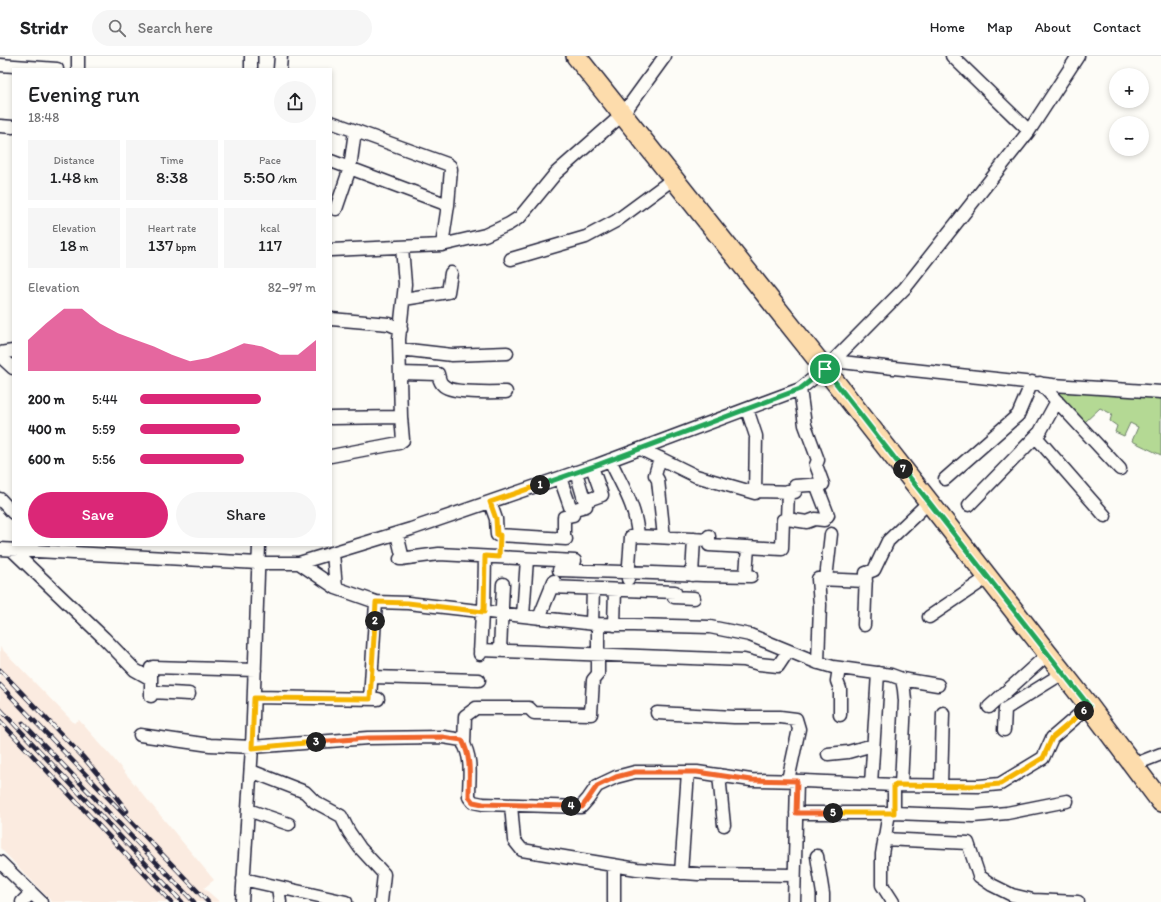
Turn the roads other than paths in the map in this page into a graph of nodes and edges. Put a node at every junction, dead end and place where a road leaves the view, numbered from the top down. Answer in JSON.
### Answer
{"nodes":[{"id":1,"x":78,"y":56,"type":"edge"},
{"id":2,"x":251,"y":56,"type":"edge"},
{"id":3,"x":281,"y":56,"type":"edge"},
{"id":4,"x":576,"y":56,"type":"edge"},
{"id":5,"x":665,"y":56,"type":"edge"},
{"id":6,"x":952,"y":56,"type":"edge"},
{"id":7,"x":1071,"y":58,"type":"edge"},
{"id":8,"x":0,"y":65,"type":"edge"},
{"id":9,"x":43,"y":68,"type":"edge"},
{"id":10,"x":78,"y":68,"type":"edge"},
{"id":11,"x":251,"y":68,"type":"edge"},
{"id":12,"x":280,"y":68,"type":"edge"},
{"id":13,"x":623,"y":114,"type":"junction"},
{"id":14,"x":332,"y":122,"type":"edge"},
{"id":15,"x":0,"y":126,"type":"edge"},
{"id":16,"x":12,"y":127,"type":"edge"},
{"id":17,"x":355,"y":131,"type":"junction"},
{"id":18,"x":1029,"y":131,"type":"junction"},
{"id":19,"x":332,"y":161,"type":"edge"},
{"id":20,"x":350,"y":168,"type":"junction"},
{"id":21,"x":673,"y":179,"type":"junction"},
{"id":22,"x":448,"y":205,"type":"junction"},
{"id":23,"x":336,"y":209,"type":"dead end"},
{"id":24,"x":442,"y":244,"type":"junction"},
{"id":25,"x":402,"y":246,"type":"junction"},
{"id":26,"x":332,"y":250,"type":"edge"},
{"id":27,"x":512,"y":259,"type":"dead end"},
{"id":28,"x":451,"y":273,"type":"dead end"},
{"id":29,"x":404,"y":299,"type":"junction"},
{"id":30,"x":332,"y":319,"type":"edge"},
{"id":31,"x":401,"y":329,"type":"junction"},
{"id":32,"x":400,"y":349,"type":"junction"},
{"id":33,"x":12,"y":351,"type":"edge"},
{"id":34,"x":0,"y":353,"type":"edge"},
{"id":35,"x":507,"y":353,"type":"dead end"},
{"id":36,"x":0,"y":356,"type":"edge"},
{"id":37,"x":829,"y":365,"type":"junction"},
{"id":38,"x":12,"y":367,"type":"edge"},
{"id":39,"x":400,"y":373,"type":"junction"},
{"id":40,"x":1036,"y":383,"type":"junction"},
{"id":41,"x":800,"y":389,"type":"junction"},
{"id":42,"x":506,"y":392,"type":"dead end"},
{"id":43,"x":1161,"y":392,"type":"edge"},
{"id":44,"x":1057,"y":401,"type":"junction"},
{"id":45,"x":747,"y":409,"type":"junction"},
{"id":46,"x":401,"y":417,"type":"junction"},
{"id":47,"x":332,"y":418,"type":"edge"},
{"id":48,"x":1036,"y":437,"type":"junction"},
{"id":49,"x":641,"y":449,"type":"junction"},
{"id":50,"x":332,"y":456,"type":"edge"},
{"id":51,"x":660,"y":458,"type":"junction"},
{"id":52,"x":610,"y":460,"type":"junction"},
{"id":53,"x":592,"y":467,"type":"junction"},
{"id":54,"x":1120,"y":470,"type":"dead end"},
{"id":55,"x":576,"y":472,"type":"junction"},
{"id":56,"x":560,"y":478,"type":"junction"},
{"id":57,"x":945,"y":479,"type":"dead end"},
{"id":58,"x":823,"y":484,"type":"junction"},
{"id":59,"x":755,"y":491,"type":"junction"},
{"id":60,"x":788,"y":491,"type":"junction"},
{"id":61,"x":0,"y":499,"type":"edge"},
{"id":62,"x":585,"y":501,"type":"junction"},
{"id":63,"x":490,"y":502,"type":"junction"},
{"id":64,"x":929,"y":502,"type":"junction"},
{"id":65,"x":969,"y":505,"type":"dead end"},
{"id":66,"x":571,"y":510,"type":"junction"},
{"id":67,"x":12,"y":512,"type":"edge"},
{"id":68,"x":1105,"y":516,"type":"dead end"},
{"id":69,"x":787,"y":520,"type":"junction"},
{"id":70,"x":397,"y":534,"type":"junction"},
{"id":71,"x":831,"y":534,"type":"dead end"},
{"id":72,"x":500,"y":535,"type":"junction"},
{"id":73,"x":638,"y":536,"type":"junction"},
{"id":74,"x":664,"y":537,"type":"junction"},
{"id":75,"x":562,"y":539,"type":"junction"},
{"id":76,"x":694,"y":539,"type":"junction"},
{"id":77,"x":259,"y":546,"type":"edge"},
{"id":78,"x":748,"y":547,"type":"junction"},
{"id":79,"x":30,"y":548,"type":"edge"},
{"id":80,"x":0,"y":549,"type":"edge"},
{"id":81,"x":12,"y":550,"type":"junction"},
{"id":82,"x":333,"y":553,"type":"junction"},
{"id":83,"x":485,"y":556,"type":"junction"},
{"id":84,"x":499,"y":557,"type":"junction"},
{"id":85,"x":528,"y":559,"type":"junction"},
{"id":86,"x":575,"y":561,"type":"dead end"},
{"id":87,"x":258,"y":563,"type":"junction"},
{"id":88,"x":299,"y":563,"type":"junction"},
{"id":89,"x":558,"y":564,"type":"junction"},
{"id":90,"x":628,"y":572,"type":"junction"},
{"id":91,"x":653,"y":573,"type":"junction"},
{"id":92,"x":692,"y":575,"type":"junction"},
{"id":93,"x":988,"y":577,"type":"junction"},
{"id":94,"x":826,"y":579,"type":"junction"},
{"id":95,"x":866,"y":581,"type":"junction"},
{"id":96,"x":503,"y":584,"type":"dead end"},
{"id":97,"x":551,"y":587,"type":"junction"},
{"id":98,"x":336,"y":588,"type":"junction"},
{"id":99,"x":593,"y":589,"type":"junction"},
{"id":100,"x":615,"y":590,"type":"junction"},
{"id":101,"x":628,"y":590,"type":"junction"},
{"id":102,"x":652,"y":591,"type":"junction"},
{"id":103,"x":694,"y":598,"type":"dead end"},
{"id":104,"x":376,"y":602,"type":"junction"},
{"id":105,"x":483,"y":612,"type":"junction"},
{"id":106,"x":502,"y":614,"type":"junction"},
{"id":107,"x":523,"y":616,"type":"junction"},
{"id":108,"x":930,"y":617,"type":"dead end"},
{"id":109,"x":540,"y":618,"type":"junction"},
{"id":110,"x":595,"y":624,"type":"junction"},
{"id":111,"x":614,"y":625,"type":"junction"},
{"id":112,"x":864,"y":625,"type":"dead end"},
{"id":113,"x":500,"y":650,"type":"junction"},
{"id":114,"x":788,"y":651,"type":"junction"},
{"id":115,"x":598,"y":654,"type":"junction"},
{"id":116,"x":1048,"y":654,"type":"junction"},
{"id":117,"x":818,"y":663,"type":"junction"},
{"id":118,"x":839,"y":668,"type":"junction"},
{"id":119,"x":255,"y":670,"type":"junction"},
{"id":120,"x":878,"y":673,"type":"junction"},
{"id":121,"x":1063,"y":673,"type":"junction"},
{"id":122,"x":372,"y":677,"type":"junction"},
{"id":123,"x":150,"y":679,"type":"junction"},
{"id":124,"x":902,"y":679,"type":"junction"},
{"id":125,"x":478,"y":680,"type":"dead end"},
{"id":126,"x":938,"y":685,"type":"dead end"},
{"id":127,"x":189,"y":694,"type":"dead end"},
{"id":128,"x":254,"y":698,"type":"junction"},
{"id":129,"x":1089,"y":706,"type":"junction"},
{"id":130,"x":989,"y":707,"type":"dead end"},
{"id":131,"x":657,"y":713,"type":"dead end"},
{"id":132,"x":943,"y":713,"type":"dead end"},
{"id":133,"x":840,"y":715,"type":"dead end"},
{"id":134,"x":1004,"y":730,"type":"dead end"},
{"id":135,"x":140,"y":735,"type":"dead end"},
{"id":136,"x":464,"y":745,"type":"junction"},
{"id":137,"x":873,"y":746,"type":"junction"},
{"id":138,"x":252,"y":748,"type":"junction"},
{"id":139,"x":828,"y":754,"type":"dead end"},
{"id":140,"x":1161,"y":754,"type":"edge"},
{"id":141,"x":1133,"y":765,"type":"junction"},
{"id":142,"x":251,"y":771,"type":"junction"},
{"id":143,"x":688,"y":772,"type":"junction"},
{"id":144,"x":719,"y":775,"type":"junction"},
{"id":145,"x":792,"y":780,"type":"junction"},
{"id":146,"x":871,"y":784,"type":"junction"},
{"id":147,"x":897,"y":785,"type":"junction"},
{"id":148,"x":941,"y":786,"type":"junction"},
{"id":149,"x":1067,"y":800,"type":"dead end"},
{"id":150,"x":1161,"y":802,"type":"edge"},
{"id":151,"x":511,"y":804,"type":"junction"},
{"id":152,"x":248,"y":810,"type":"junction"},
{"id":153,"x":796,"y":813,"type":"junction"},
{"id":154,"x":891,"y":813,"type":"junction"},
{"id":155,"x":289,"y":824,"type":"dead end"},
{"id":156,"x":724,"y":825,"type":"dead end"},
{"id":157,"x":884,"y":839,"type":"junction"},
{"id":158,"x":817,"y":856,"type":"dead end"},
{"id":159,"x":0,"y":862,"type":"edge"},
{"id":160,"x":614,"y":865,"type":"junction"},
{"id":161,"x":681,"y":873,"type":"junction"},
{"id":162,"x":794,"y":875,"type":"junction"},
{"id":163,"x":243,"y":879,"type":"junction"},
{"id":164,"x":278,"y":887,"type":"junction"},
{"id":165,"x":31,"y":893,"type":"junction"},
{"id":166,"x":22,"y":902,"type":"edge"},
{"id":167,"x":41,"y":902,"type":"edge"},
{"id":168,"x":242,"y":902,"type":"edge"},
{"id":169,"x":280,"y":902,"type":"edge"},
{"id":170,"x":346,"y":902,"type":"edge"},
{"id":171,"x":381,"y":902,"type":"edge"},
{"id":172,"x":614,"y":902,"type":"edge"},
{"id":173,"x":794,"y":902,"type":"edge"},
{"id":174,"x":823,"y":902,"type":"edge"},
{"id":175,"x":893,"y":902,"type":"edge"},
{"id":176,"x":1060,"y":902,"type":"edge"},
{"id":177,"x":1078,"y":902,"type":"edge"}],
"edges":[{"from":1,"to":10,"type":"street"},
{"from":2,"to":11,"type":"street"},
{"from":3,"to":12,"type":"street"},
{"from":4,"to":13,"type":"main road"},
{"from":5,"to":13,"type":"street"},
{"from":6,"to":18,"type":"street"},
{"from":7,"to":18,"type":"street"},
{"from":8,"to":9,"type":"street"},
{"from":13,"to":21,"type":"main road"},
{"from":13,"to":24,"type":"street"},
{"from":14,"to":17,"type":"street"},
{"from":15,"to":16,"type":"street"},
{"from":17,"to":20,"type":"street"},
{"from":17,"to":22,"type":"street"},
{"from":18,"to":37,"type":"street"},
{"from":19,"to":20,"type":"street"},
{"from":20,"to":22,"type":"street"},
{"from":20,"to":23,"type":"street"},
{"from":21,"to":27,"type":"street"},
{"from":21,"to":37,"type":"main road"},
{"from":22,"to":24,"type":"street"},
{"from":24,"to":25,"type":"street"},
{"from":25,"to":26,"type":"street"},
{"from":25,"to":29,"type":"street"},
{"from":28,"to":29,"type":"street"},
{"from":29,"to":31,"type":"street"},
{"from":30,"to":31,"type":"street"},
{"from":31,"to":32,"type":"street"},
{"from":32,"to":35,"type":"street"},
{"from":32,"to":39,"type":"street"},
{"from":33,"to":34,"type":"street"},
{"from":36,"to":38,"type":"street"},
{"from":37,"to":40,"type":"street"},
{"from":37,"to":41,"type":"street"},
{"from":37,"to":64,"type":"main road"},
{"from":39,"to":42,"type":"street"},
{"from":39,"to":46,"type":"street"},
{"from":40,"to":43,"type":"street"},
{"from":40,"to":44,"type":"street"},
{"from":40,"to":57,"type":"street"},
{"from":41,"to":45,"type":"street"},
{"from":41,"to":58,"type":"street"},
{"from":44,"to":48,"type":"street"},
{"from":44,"to":54,"type":"street"},
{"from":45,"to":49,"type":"street"},
{"from":45,"to":59,"type":"street"},
{"from":46,"to":47,"type":"street"},
{"from":46,"to":50,"type":"street"},
{"from":48,"to":65,"type":"street"},
{"from":48,"to":68,"type":"street"},
{"from":49,"to":51,"type":"street"},
{"from":49,"to":52,"type":"street"},
{"from":51,"to":59,"type":"street"},
{"from":51,"to":74,"type":"street"},
{"from":52,"to":53,"type":"street"},
{"from":52,"to":73,"type":"street"},
{"from":53,"to":55,"type":"street"},
{"from":53,"to":62,"type":"street"},
{"from":55,"to":56,"type":"street"},
{"from":55,"to":62,"type":"street"},
{"from":56,"to":63,"type":"street"},
{"from":56,"to":66,"type":"street"},
{"from":58,"to":60,"type":"street"},
{"from":58,"to":69,"type":"street"},
{"from":59,"to":60,"type":"street"},
{"from":60,"to":69,"type":"street"},
{"from":61,"to":67,"type":"street"},
{"from":62,"to":66,"type":"street"},
{"from":63,"to":70,"type":"street"},
{"from":63,"to":72,"type":"street"},
{"from":64,"to":93,"type":"main road"},
{"from":64,"to":95,"type":"street"},
{"from":66,"to":75,"type":"street"},
{"from":69,"to":78,"type":"street"},
{"from":70,"to":82,"type":"street"},
{"from":70,"to":83,"type":"street"},
{"from":71,"to":94,"type":"street"},
{"from":72,"to":75,"type":"street"},
{"from":72,"to":84,"type":"street"},
{"from":73,"to":74,"type":"street"},
{"from":73,"to":90,"type":"street"},
{"from":74,"to":76,"type":"street"},
{"from":75,"to":89,"type":"street"},
{"from":76,"to":78,"type":"street"},
{"from":76,"to":92,"type":"street"},
{"from":77,"to":87,"type":"street"},
{"from":78,"to":92,"type":"street"},
{"from":79,"to":81,"type":"street"},
{"from":79,"to":87,"type":"street"},
{"from":80,"to":81,"type":"street"},
{"from":81,"to":123,"type":"street"},
{"from":82,"to":88,"type":"street"},
{"from":82,"to":98,"type":"street"},
{"from":83,"to":84,"type":"street"},
{"from":83,"to":105,"type":"street"},
{"from":84,"to":85,"type":"street"},
{"from":85,"to":89,"type":"street"},
{"from":85,"to":107,"type":"street"},
{"from":86,"to":89,"type":"street"},
{"from":87,"to":88,"type":"street"},
{"from":87,"to":119,"type":"street"},
{"from":88,"to":98,"type":"street"},
{"from":89,"to":90,"type":"street"},
{"from":89,"to":97,"type":"street"},
{"from":90,"to":91,"type":"street"},
{"from":90,"to":101,"type":"street"},
{"from":91,"to":92,"type":"street"},
{"from":91,"to":102,"type":"street"},
{"from":93,"to":108,"type":"street"},
{"from":93,"to":116,"type":"main road"},
{"from":94,"to":95,"type":"street"},
{"from":94,"to":117,"type":"street"},
{"from":95,"to":112,"type":"street"},
{"from":96,"to":106,"type":"street"},
{"from":97,"to":99,"type":"street"},
{"from":97,"to":109,"type":"street"},
{"from":98,"to":104,"type":"street"},
{"from":99,"to":100,"type":"street"},
{"from":99,"to":110,"type":"street"},
{"from":100,"to":101,"type":"street"},
{"from":100,"to":111,"type":"street"},
{"from":101,"to":102,"type":"street"},
{"from":102,"to":103,"type":"street"},
{"from":104,"to":105,"type":"street"},
{"from":104,"to":122,"type":"street"},
{"from":105,"to":106,"type":"street"},
{"from":105,"to":113,"type":"street"},
{"from":106,"to":107,"type":"street"},
{"from":106,"to":113,"type":"street"},
{"from":107,"to":109,"type":"street"},
{"from":109,"to":110,"type":"street"},
{"from":110,"to":111,"type":"street"},
{"from":110,"to":115,"type":"street"},
{"from":111,"to":114,"type":"street"},
{"from":113,"to":115,"type":"street"},
{"from":114,"to":115,"type":"street"},
{"from":114,"to":117,"type":"street"},
{"from":115,"to":136,"type":"street"},
{"from":116,"to":121,"type":"main road"},
{"from":116,"to":130,"type":"street"},
{"from":117,"to":118,"type":"street"},
{"from":118,"to":120,"type":"street"},
{"from":118,"to":133,"type":"street"},
{"from":119,"to":123,"type":"street"},
{"from":119,"to":128,"type":"street"},
{"from":120,"to":124,"type":"street"},
{"from":120,"to":137,"type":"street"},
{"from":121,"to":129,"type":"main road"},
{"from":121,"to":134,"type":"street"},
{"from":122,"to":125,"type":"street"},
{"from":122,"to":128,"type":"street"},
{"from":123,"to":127,"type":"street"},
{"from":124,"to":126,"type":"street"},
{"from":124,"to":147,"type":"street"},
{"from":128,"to":138,"type":"street"},
{"from":129,"to":141,"type":"main road"},
{"from":129,"to":148,"type":"street"},
{"from":131,"to":145,"type":"street"},
{"from":132,"to":148,"type":"street"},
{"from":135,"to":138,"type":"street"},
{"from":136,"to":138,"type":"street"},
{"from":136,"to":151,"type":"street"},
{"from":137,"to":139,"type":"street"},
{"from":137,"to":146,"type":"street"},
{"from":138,"to":142,"type":"street"},
{"from":140,"to":141,"type":"street"},
{"from":141,"to":150,"type":"main road"},
{"from":142,"to":152,"type":"street"},
{"from":142,"to":171,"type":"street"},
{"from":143,"to":144,"type":"street"},
{"from":143,"to":151,"type":"street"},
{"from":143,"to":161,"type":"street"},
{"from":144,"to":145,"type":"street"},
{"from":144,"to":156,"type":"street"},
{"from":145,"to":146,"type":"street"},
{"from":145,"to":153,"type":"street"},
{"from":146,"to":147,"type":"street"},
{"from":147,"to":148,"type":"street"},
{"from":147,"to":154,"type":"street"},
{"from":149,"to":154,"type":"street"},
{"from":151,"to":160,"type":"street"},
{"from":152,"to":155,"type":"street"},
{"from":152,"to":163,"type":"street"},
{"from":153,"to":154,"type":"street"},
{"from":153,"to":162,"type":"street"},
{"from":154,"to":157,"type":"street"},
{"from":157,"to":175,"type":"street"},
{"from":157,"to":176,"type":"street"},
{"from":158,"to":174,"type":"street"},
{"from":159,"to":165,"type":"street"},
{"from":160,"to":161,"type":"street"},
{"from":160,"to":172,"type":"street"},
{"from":161,"to":162,"type":"street"},
{"from":162,"to":173,"type":"street"},
{"from":163,"to":164,"type":"street"},
{"from":163,"to":168,"type":"street"},
{"from":164,"to":169,"type":"street"},
{"from":164,"to":170,"type":"street"},
{"from":165,"to":166,"type":"street"},
{"from":165,"to":167,"type":"street"},
{"from":176,"to":177,"type":"street"}]}
